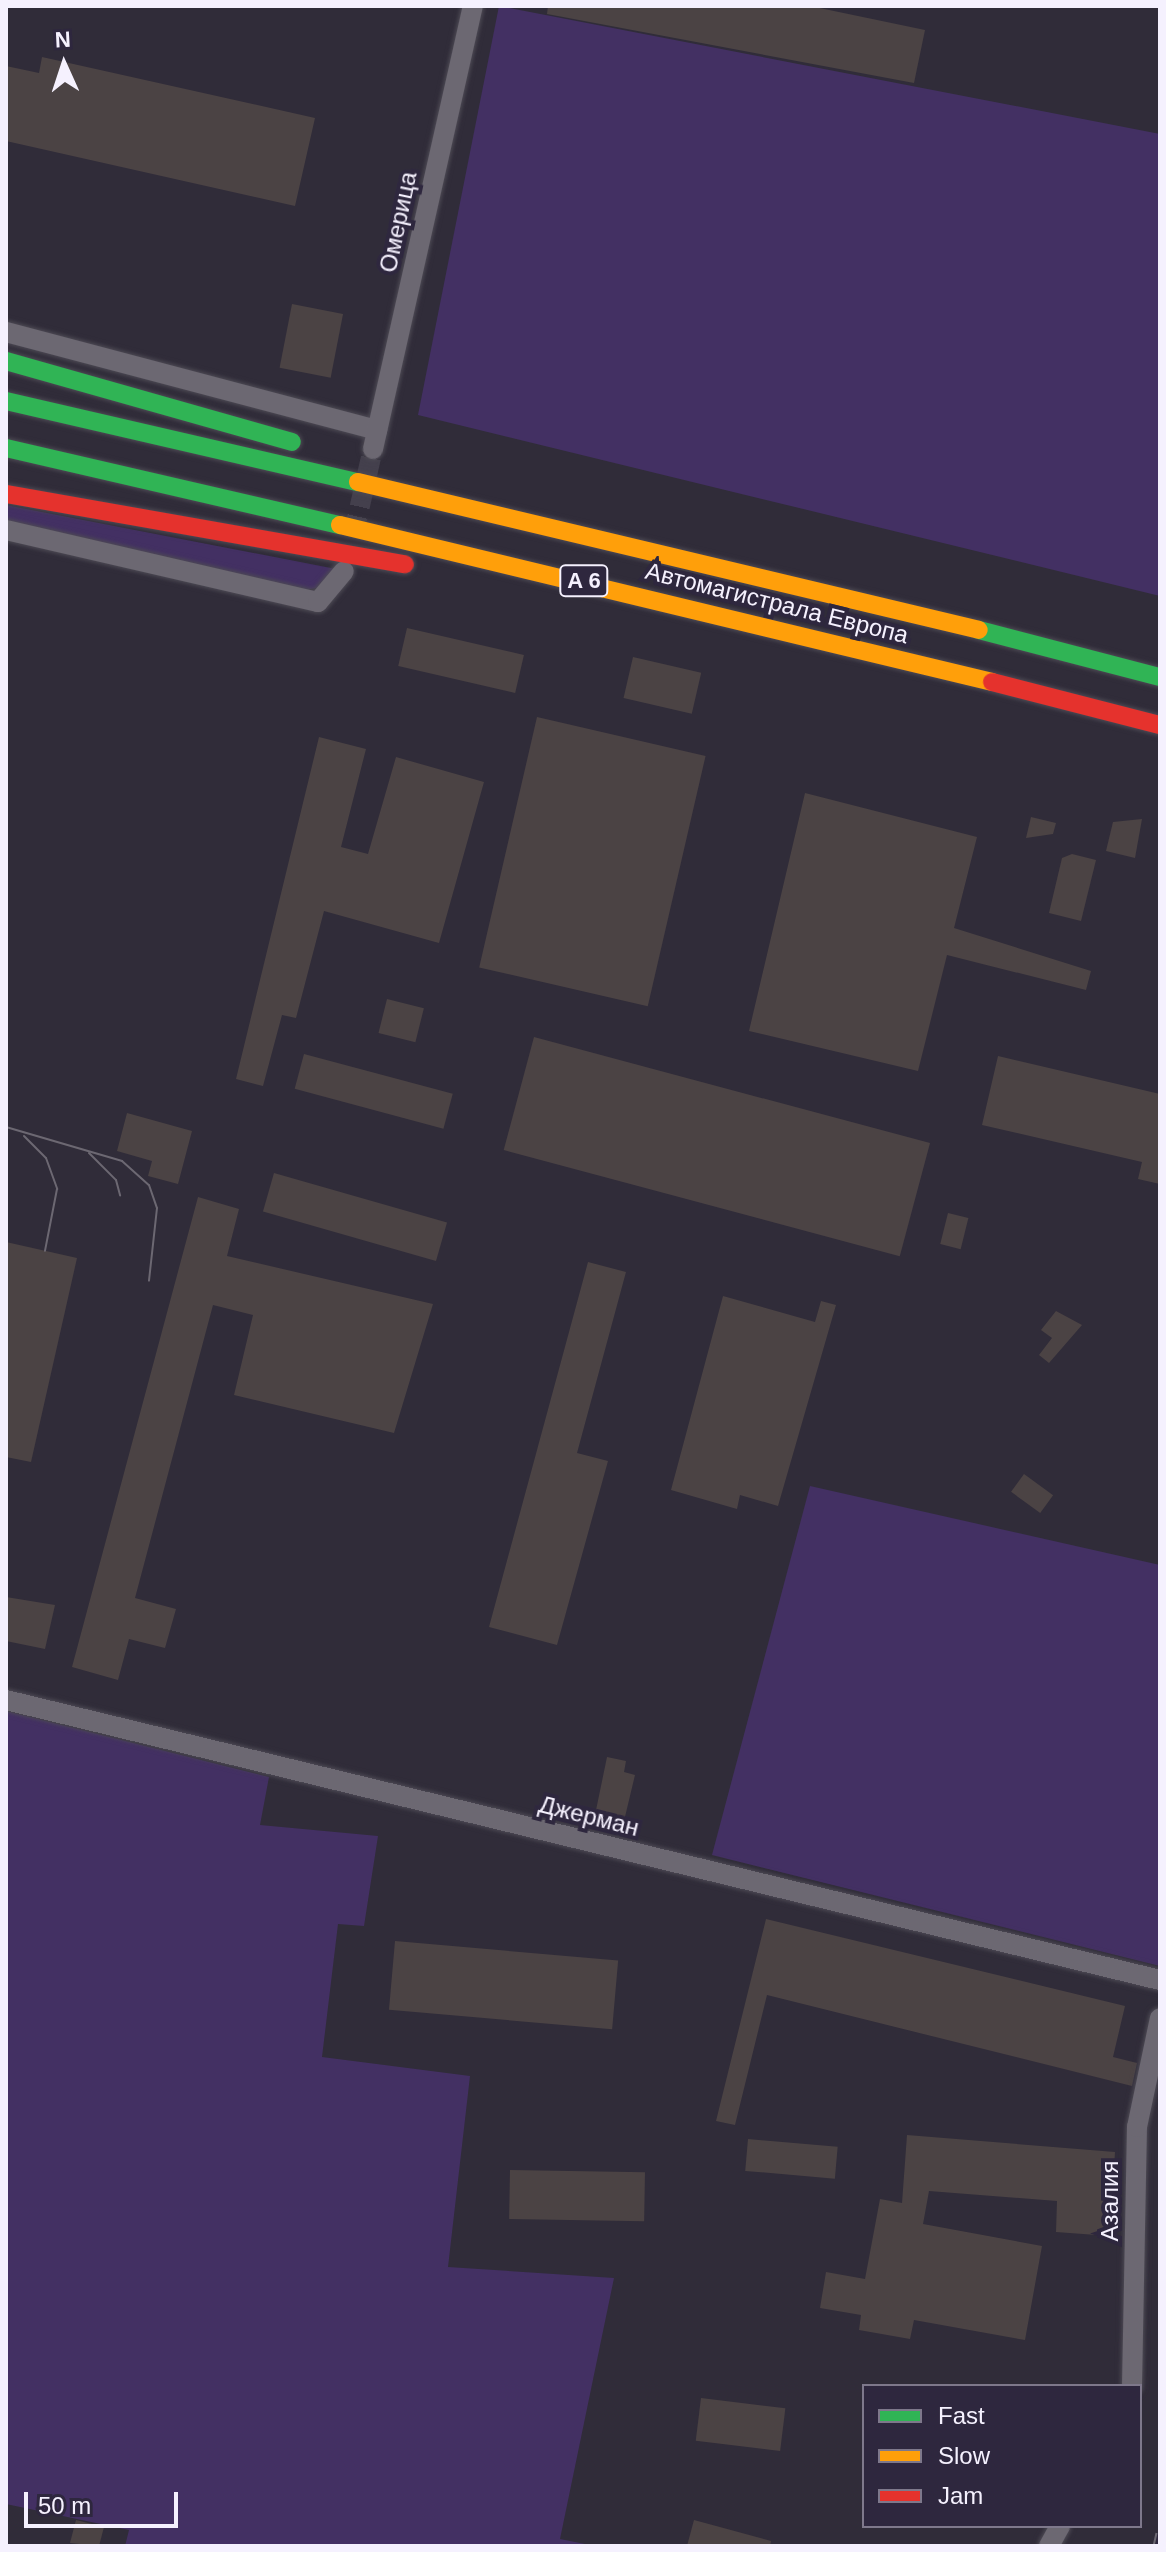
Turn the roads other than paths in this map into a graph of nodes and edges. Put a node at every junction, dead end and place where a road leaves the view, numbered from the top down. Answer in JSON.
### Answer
{"nodes":[{"id":1,"x":473,"y":6,"type":"edge"},
{"id":2,"x":6,"y":332,"type":"edge"},
{"id":3,"x":6,"y":361,"type":"edge"},
{"id":4,"x":6,"y":401,"type":"edge"},
{"id":5,"x":6,"y":448,"type":"edge"},
{"id":6,"x":314,"y":448,"type":"dead end"},
{"id":7,"x":345,"y":457,"type":"dead end"},
{"id":8,"x":6,"y":494,"type":"edge"},
{"id":9,"x":6,"y":530,"type":"edge"},
{"id":10,"x":344,"y":571,"type":"dead end"},
{"id":11,"x":757,"y":573,"type":"junction"},
{"id":12,"x":746,"y":618,"type":"junction"},
{"id":13,"x":1160,"y":677,"type":"edge"},
{"id":14,"x":1160,"y":725,"type":"edge"},
{"id":15,"x":6,"y":1700,"type":"edge"},
{"id":16,"x":1160,"y":1980,"type":"edge"},
{"id":17,"x":1160,"y":2018,"type":"edge"},
{"id":18,"x":1132,"y":2384,"type":"edge"},
{"id":19,"x":1059,"y":2528,"type":"edge"},
{"id":20,"x":1049,"y":2546,"type":"edge"}],
"edges":[{"from":1,"to":2,"type":"street","name":"Омерица"},
{"from":3,"to":6,"type":"highway"},
{"from":4,"to":11,"type":"highway","name":"Автомагистрала Европа","number":"A 6"},
{"from":5,"to":12,"type":"highway","name":"Автомагистрала Европа","number":"A 6"},
{"from":7,"to":11,"type":"highway"},
{"from":8,"to":12,"type":"highway"},
{"from":9,"to":10,"type":"street"},
{"from":11,"to":13,"type":"highway","name":"Автомагистрала Европа","number":"A 6"},
{"from":12,"to":14,"type":"highway","name":"Автомагистрала Европа","number":"A 6"},
{"from":15,"to":16,"type":"street","name":"Джерман"},
{"from":17,"to":18,"type":"street","name":"Азалия"},
{"from":19,"to":20,"type":"street"}]}
